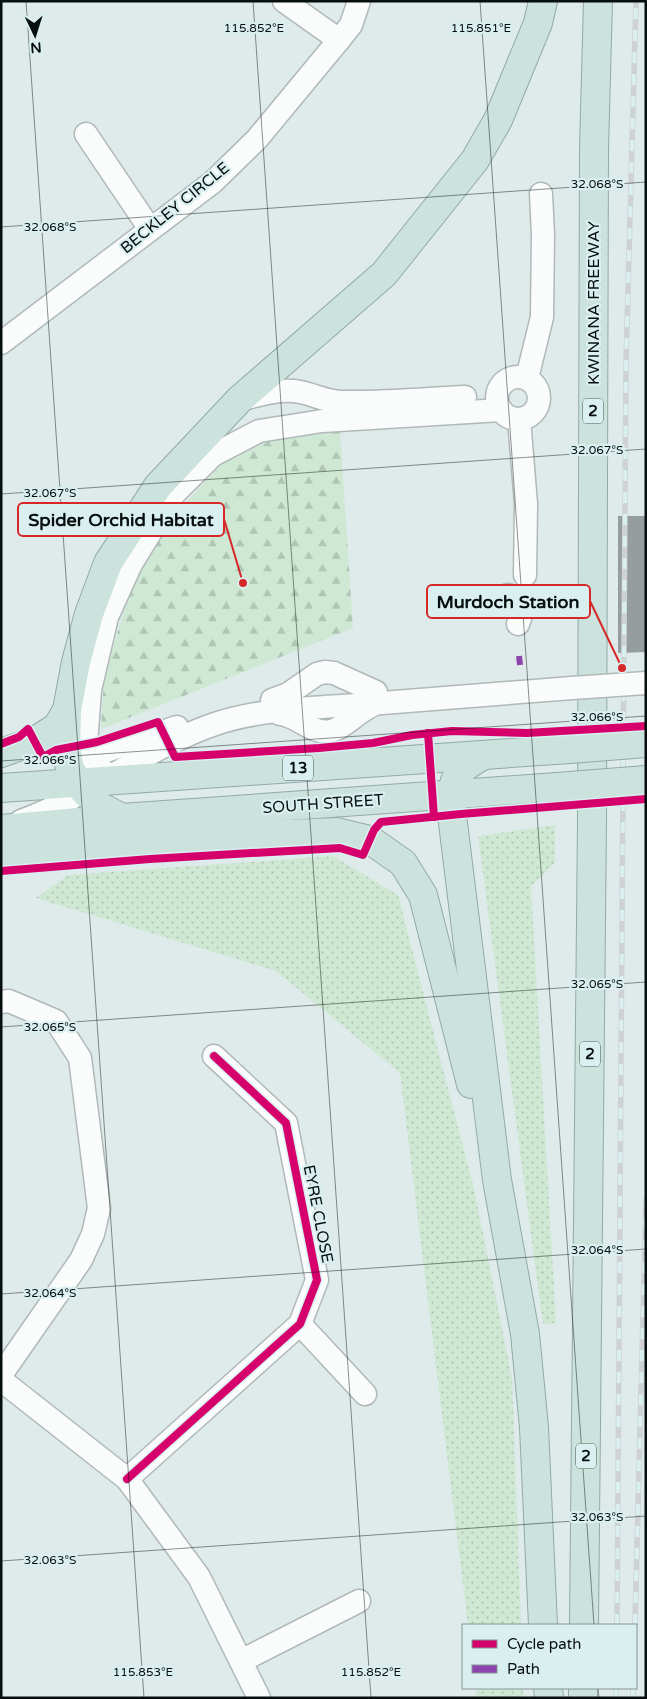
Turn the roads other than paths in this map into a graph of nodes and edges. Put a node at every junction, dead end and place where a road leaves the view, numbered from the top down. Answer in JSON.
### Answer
{"nodes":[{"id":1,"x":284,"y":1,"type":"edge"},
{"id":2,"x":359,"y":1,"type":"edge"},
{"id":3,"x":543,"y":1,"type":"edge"},
{"id":4,"x":598,"y":1,"type":"edge"},
{"id":5,"x":339,"y":40,"type":"junction"},
{"id":6,"x":86,"y":134,"type":"dead end"},
{"id":7,"x":541,"y":194,"type":"dead end"},
{"id":8,"x":150,"y":230,"type":"junction"},
{"id":9,"x":1,"y":343,"type":"edge"},
{"id":10,"x":527,"y":378,"type":"junction"},
{"id":11,"x":238,"y":400,"type":"junction"},
{"id":12,"x":438,"y":406,"type":"junction"},
{"id":13,"x":506,"y":408,"type":"junction"},
{"id":14,"x":525,"y":575,"type":"dead end"},
{"id":15,"x":508,"y":594,"type":"dead end"},
{"id":16,"x":518,"y":624,"type":"dead end"},
{"id":17,"x":646,"y":672,"type":"edge"},
{"id":18,"x":572,"y":682,"type":"junction"},
{"id":19,"x":646,"y":682,"type":"edge"},
{"id":20,"x":359,"y":698,"type":"junction"},
{"id":21,"x":300,"y":703,"type":"junction"},
{"id":22,"x":67,"y":710,"type":"junction"},
{"id":23,"x":646,"y":743,"type":"edge"},
{"id":24,"x":1,"y":754,"type":"edge"},
{"id":25,"x":485,"y":755,"type":"junction"},
{"id":26,"x":88,"y":773,"type":"junction"},
{"id":27,"x":646,"y":780,"type":"edge"},
{"id":28,"x":13,"y":787,"type":"edge"},
{"id":29,"x":452,"y":794,"type":"junction"},
{"id":30,"x":122,"y":818,"type":"junction"},
{"id":31,"x":1,"y":823,"type":"edge"},
{"id":32,"x":1,"y":828,"type":"edge"},
{"id":33,"x":1,"y":853,"type":"edge"},
{"id":34,"x":1,"y":1002,"type":"edge"},
{"id":35,"x":214,"y":1056,"type":"dead end"},
{"id":36,"x":497,"y":1180,"type":"junction"},
{"id":37,"x":300,"y":1324,"type":"junction"},
{"id":38,"x":1,"y":1375,"type":"edge"},
{"id":39,"x":1,"y":1380,"type":"edge"},
{"id":40,"x":365,"y":1394,"type":"dead end"},
{"id":41,"x":127,"y":1479,"type":"junction"},
{"id":42,"x":359,"y":1601,"type":"dead end"},
{"id":43,"x":543,"y":1624,"type":"edge"},
{"id":44,"x":584,"y":1624,"type":"edge"},
{"id":45,"x":241,"y":1661,"type":"junction"},
{"id":46,"x":260,"y":1698,"type":"edge"}],
"edges":[{"from":1,"to":5,"type":"street"},
{"from":2,"to":5,"type":"street","name":"BECKLEY CIRCLE"},
{"from":3,"to":11,"type":"highway"},
{"from":4,"to":44,"type":"highway","name":"KWINANA FREEWAY","number":"2"},
{"from":5,"to":8,"type":"street","name":"BECKLEY CIRCLE"},
{"from":6,"to":8,"type":"street"},
{"from":7,"to":10,"type":"street"},
{"from":8,"to":9,"type":"street","name":"BECKLEY CIRCLE"},
{"from":10,"to":13,"type":"street"},
{"from":10,"to":13,"type":"street"},
{"from":11,"to":12,"type":"street"},
{"from":11,"to":22,"type":"highway"},
{"from":12,"to":13,"type":"street"},
{"from":12,"to":26,"type":"street"},
{"from":13,"to":14,"type":"street"},
{"from":15,"to":16,"type":"street"},
{"from":17,"to":18,"type":"street"},
{"from":18,"to":19,"type":"street","bridge":true},
{"from":18,"to":20,"type":"street"},
{"from":20,"to":21,"type":"street"},
{"from":20,"to":21,"type":"street"},
{"from":21,"to":26,"type":"street"},
{"from":22,"to":24,"type":"highway"},
{"from":22,"to":26,"type":"highway"},
{"from":23,"to":25,"type":"highway","number":"13","bridge":true},
{"from":25,"to":26,"type":"highway","number":"13"},
{"from":25,"to":29,"type":"highway"},
{"from":26,"to":28,"type":"highway","number":"13"},
{"from":26,"to":30,"type":"highway"},
{"from":26,"to":31,"type":"street"},
{"from":26,"to":32,"type":"street"},
{"from":27,"to":29,"type":"highway","name":"SOUTH STREET","number":"13","bridge":true},
{"from":29,"to":30,"type":"highway","name":"SOUTH STREET","number":"13"},
{"from":29,"to":36,"type":"highway"},
{"from":30,"to":32,"type":"highway","name":"SOUTH STREET","number":"13"},
{"from":33,"to":36,"type":"highway"},
{"from":34,"to":38,"type":"street"},
{"from":35,"to":37,"type":"street","name":"EYRE CLOSE"},
{"from":36,"to":43,"type":"highway"},
{"from":37,"to":40,"type":"street"},
{"from":37,"to":41,"type":"street","name":"EYRE CLOSE"},
{"from":39,"to":41,"type":"street"},
{"from":41,"to":45,"type":"street"},
{"from":42,"to":45,"type":"street"},
{"from":45,"to":46,"type":"street"}]}
